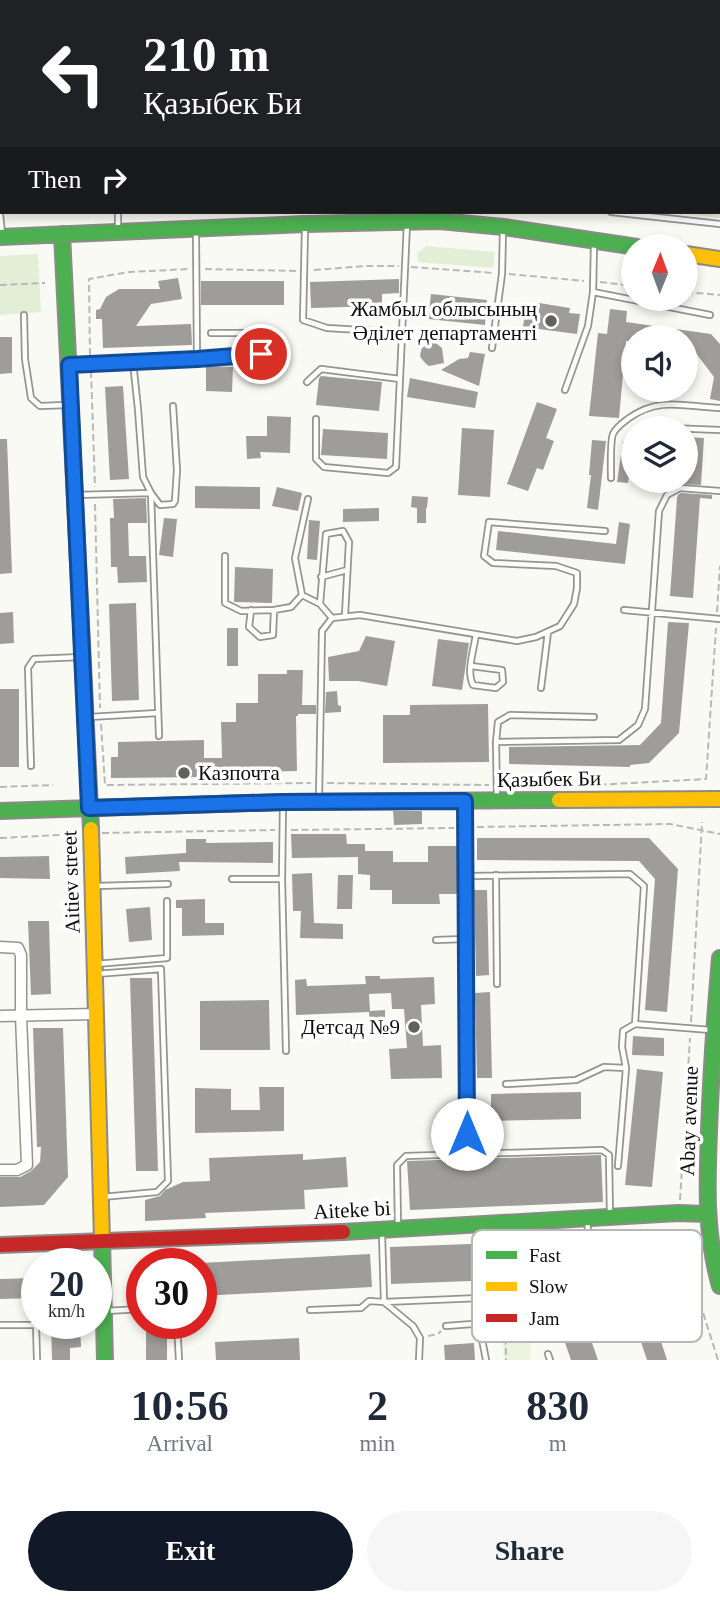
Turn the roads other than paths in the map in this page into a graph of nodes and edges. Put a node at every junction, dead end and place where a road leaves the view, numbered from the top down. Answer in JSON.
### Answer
{"nodes":[{"id":1,"x":0,"y":214,"type":"edge"},
{"id":2,"x":118,"y":214,"type":"edge"},
{"id":3,"x":629,"y":214,"type":"edge"},
{"id":4,"x":407,"y":217,"type":"edge"},
{"id":5,"x":304,"y":223,"type":"junction"},
{"id":6,"x":720,"y":224,"type":"edge"},
{"id":7,"x":503,"y":227,"type":"junction"},
{"id":8,"x":196,"y":228,"type":"junction"},
{"id":9,"x":118,"y":232,"type":"junction"},
{"id":10,"x":62,"y":234,"type":"junction"},
{"id":11,"x":1,"y":237,"type":"edge"},
{"id":12,"x":594,"y":240,"type":"junction"},
{"id":13,"x":621,"y":244,"type":"edge"},
{"id":14,"x":698,"y":256,"type":"edge"},
{"id":15,"x":720,"y":259,"type":"edge"},
{"id":16,"x":593,"y":292,"type":"junction"},
{"id":17,"x":24,"y":315,"type":"dead end"},
{"id":18,"x":710,"y":315,"type":"dead end"},
{"id":19,"x":378,"y":331,"type":"dead end"},
{"id":20,"x":211,"y":333,"type":"dead end"},
{"id":21,"x":492,"y":348,"type":"dead end"},
{"id":22,"x":197,"y":359,"type":"junction"},
{"id":23,"x":133,"y":362,"type":"junction"},
{"id":24,"x":69,"y":365,"type":"junction"},
{"id":25,"x":400,"y":379,"type":"junction"},
{"id":26,"x":307,"y":382,"type":"dead end"},
{"id":27,"x":565,"y":390,"type":"dead end"},
{"id":28,"x":71,"y":405,"type":"junction"},
{"id":29,"x":173,"y":406,"type":"dead end"},
{"id":30,"x":720,"y":408,"type":"edge"},
{"id":31,"x":316,"y":419,"type":"dead end"},
{"id":32,"x":698,"y":429,"type":"edge"},
{"id":33,"x":720,"y":430,"type":"edge"},
{"id":34,"x":611,"y":478,"type":"dead end"},
{"id":35,"x":720,"y":491,"type":"edge"},
{"id":36,"x":151,"y":493,"type":"junction"},
{"id":37,"x":75,"y":495,"type":"junction"},
{"id":38,"x":309,"y":499,"type":"dead end"},
{"id":39,"x":605,"y":531,"type":"dead end"},
{"id":40,"x":225,"y":556,"type":"dead end"},
{"id":41,"x":347,"y":570,"type":"junction"},
{"id":42,"x":321,"y":577,"type":"junction"},
{"id":43,"x":302,"y":596,"type":"junction"},
{"id":44,"x":320,"y":604,"type":"junction"},
{"id":45,"x":251,"y":610,"type":"junction"},
{"id":46,"x":274,"y":610,"type":"junction"},
{"id":47,"x":624,"y":610,"type":"dead end"},
{"id":48,"x":652,"y":614,"type":"junction"},
{"id":49,"x":345,"y":615,"type":"junction"},
{"id":50,"x":332,"y":618,"type":"junction"},
{"id":51,"x":718,"y":618,"type":"edge"},
{"id":52,"x":548,"y":632,"type":"junction"},
{"id":53,"x":476,"y":634,"type":"junction"},
{"id":54,"x":82,"y":657,"type":"junction"},
{"id":55,"x":471,"y":666,"type":"junction"},
{"id":56,"x":541,"y":688,"type":"dead end"},
{"id":57,"x":158,"y":713,"type":"junction"},
{"id":58,"x":85,"y":717,"type":"junction"},
{"id":59,"x":594,"y":717,"type":"dead end"},
{"id":60,"x":159,"y":737,"type":"dead end"},
{"id":61,"x":496,"y":742,"type":"junction"},
{"id":62,"x":31,"y":766,"type":"dead end"},
{"id":63,"x":720,"y":799,"type":"edge"},
{"id":64,"x":465,"y":801,"type":"junction"},
{"id":65,"x":497,"y":801,"type":"junction"},
{"id":66,"x":283,"y":802,"type":"junction"},
{"id":67,"x":319,"y":803,"type":"junction"},
{"id":68,"x":89,"y":808,"type":"junction"},
{"id":69,"x":0,"y":811,"type":"edge"},
{"id":70,"x":466,"y":876,"type":"junction"},
{"id":71,"x":496,"y":876,"type":"junction"},
{"id":72,"x":232,"y":879,"type":"dead end"},
{"id":73,"x":282,"y":879,"type":"junction"},
{"id":74,"x":168,"y":884,"type":"dead end"},
{"id":75,"x":92,"y":886,"type":"junction"},
{"id":76,"x":167,"y":901,"type":"dead end"},
{"id":77,"x":466,"y":939,"type":"junction"},
{"id":78,"x":436,"y":940,"type":"dead end"},
{"id":79,"x":0,"y":947,"type":"edge"},
{"id":80,"x":720,"y":958,"type":"edge"},
{"id":81,"x":95,"y":969,"type":"junction"},
{"id":82,"x":497,"y":984,"type":"dead end"},
{"id":83,"x":96,"y":1014,"type":"junction"},
{"id":84,"x":0,"y":1016,"type":"edge"},
{"id":85,"x":22,"y":1016,"type":"junction"},
{"id":86,"x":635,"y":1024,"type":"junction"},
{"id":87,"x":714,"y":1030,"type":"junction"},
{"id":88,"x":286,"y":1051,"type":"dead end"},
{"id":89,"x":626,"y":1068,"type":"junction"},
{"id":90,"x":716,"y":1072,"type":"edge"},
{"id":91,"x":506,"y":1084,"type":"dead end"},
{"id":92,"x":467,"y":1134,"type":"dead end"},
{"id":93,"x":618,"y":1166,"type":"dead end"},
{"id":94,"x":0,"y":1170,"type":"edge"},
{"id":95,"x":101,"y":1197,"type":"junction"},
{"id":96,"x":706,"y":1214,"type":"junction"},
{"id":97,"x":610,"y":1217,"type":"junction"},
{"id":98,"x":587,"y":1218,"type":"junction"},
{"id":99,"x":398,"y":1229,"type":"junction"},
{"id":100,"x":382,"y":1230,"type":"junction"},
{"id":101,"x":589,"y":1230,"type":"edge"},
{"id":102,"x":102,"y":1242,"type":"junction"},
{"id":103,"x":0,"y":1245,"type":"edge"},
{"id":104,"x":102,"y":1248,"type":"edge"},
{"id":105,"x":720,"y":1286,"type":"edge"},
{"id":106,"x":472,"y":1298,"type":"edge"},
{"id":107,"x":384,"y":1302,"type":"junction"},
{"id":108,"x":310,"y":1310,"type":"dead end"},
{"id":109,"x":472,"y":1324,"type":"edge"},
{"id":110,"x":0,"y":1325,"type":"edge"},
{"id":111,"x":446,"y":1326,"type":"road end"},
{"id":112,"x":105,"y":1339,"type":"edge"},
{"id":113,"x":177,"y":1339,"type":"edge"},
{"id":114,"x":483,"y":1342,"type":"edge"},
{"id":115,"x":37,"y":1360,"type":"edge"},
{"id":116,"x":105,"y":1360,"type":"edge"},
{"id":117,"x":178,"y":1360,"type":"edge"},
{"id":118,"x":419,"y":1360,"type":"edge"},
{"id":119,"x":486,"y":1360,"type":"edge"}],
"edges":[{"from":1,"to":11,"type":"lane"},
{"from":2,"to":9,"type":"lane"},
{"from":3,"to":6,"type":"lane"},
{"from":4,"to":5,"type":"street"},
{"from":4,"to":7,"type":"street"},
{"from":4,"to":25,"type":"lane"},
{"from":5,"to":8,"type":"street"},
{"from":5,"to":19,"type":"lane"},
{"from":7,"to":12,"type":"street"},
{"from":7,"to":21,"type":"lane"},
{"from":8,"to":9,"type":"street"},
{"from":8,"to":22,"type":"lane"},
{"from":9,"to":10,"type":"street"},
{"from":10,"to":11,"type":"street"},
{"from":10,"to":24,"type":"street","name":"Aitiev street"},
{"from":12,"to":13,"type":"street"},
{"from":12,"to":16,"type":"lane"},
{"from":14,"to":15,"type":"street"},
{"from":16,"to":18,"type":"lane"},
{"from":16,"to":27,"type":"lane"},
{"from":17,"to":28,"type":"lane"},
{"from":20,"to":22,"type":"lane"},
{"from":22,"to":23,"type":"lane"},
{"from":23,"to":24,"type":"lane"},
{"from":23,"to":36,"type":"lane"},
{"from":24,"to":28,"type":"street","name":"Aitiev street"},
{"from":25,"to":26,"type":"lane"},
{"from":25,"to":31,"type":"lane"},
{"from":28,"to":37,"type":"street","name":"Aitiev street"},
{"from":29,"to":36,"type":"lane"},
{"from":30,"to":34,"type":"lane"},
{"from":32,"to":33,"type":"lane"},
{"from":35,"to":48,"type":"lane"},
{"from":36,"to":37,"type":"lane"},
{"from":36,"to":57,"type":"lane"},
{"from":37,"to":54,"type":"street","name":"Aitiev street"},
{"from":38,"to":43,"type":"lane"},
{"from":39,"to":52,"type":"lane"},
{"from":40,"to":45,"type":"lane"},
{"from":41,"to":42,"type":"lane"},
{"from":41,"to":42,"type":"lane"},
{"from":41,"to":49,"type":"lane"},
{"from":42,"to":44,"type":"lane"},
{"from":43,"to":44,"type":"lane"},
{"from":43,"to":46,"type":"lane"},
{"from":44,"to":50,"type":"lane"},
{"from":45,"to":46,"type":"lane"},
{"from":45,"to":46,"type":"lane"},
{"from":47,"to":48,"type":"lane"},
{"from":48,"to":51,"type":"lane"},
{"from":48,"to":61,"type":"lane"},
{"from":49,"to":50,"type":"lane"},
{"from":49,"to":53,"type":"lane"},
{"from":50,"to":67,"type":"lane"},
{"from":52,"to":53,"type":"lane"},
{"from":52,"to":56,"type":"lane"},
{"from":53,"to":55,"type":"lane"},
{"from":54,"to":58,"type":"street","name":"Aitiev street"},
{"from":54,"to":62,"type":"lane"},
{"from":55,"to":55,"type":"lane"},
{"from":57,"to":58,"type":"lane"},
{"from":57,"to":60,"type":"lane"},
{"from":58,"to":68,"type":"street","name":"Aitiev street"},
{"from":59,"to":61,"type":"lane"},
{"from":61,"to":65,"type":"lane"},
{"from":63,"to":65,"type":"street","name":"Қазыбек Би"},
{"from":64,"to":65,"type":"street","name":"Қазыбек Би"},
{"from":64,"to":67,"type":"street","name":"Қазыбек Би"},
{"from":64,"to":70,"type":"street"},
{"from":66,"to":67,"type":"street","name":"Қазыбек Би"},
{"from":66,"to":68,"type":"street","name":"Қазыбек Би"},
{"from":66,"to":73,"type":"lane"},
{"from":68,"to":69,"type":"street","name":"Қазыбек Би"},
{"from":68,"to":75,"type":"street","name":"Aitiev street"},
{"from":70,"to":71,"type":"lane"},
{"from":70,"to":77,"type":"street"},
{"from":71,"to":82,"type":"lane"},
{"from":71,"to":86,"type":"lane"},
{"from":72,"to":73,"type":"lane"},
{"from":73,"to":88,"type":"lane"},
{"from":74,"to":75,"type":"lane"},
{"from":75,"to":81,"type":"street","name":"Aitiev street"},
{"from":76,"to":81,"type":"lane"},
{"from":77,"to":78,"type":"lane"},
{"from":77,"to":92,"type":"street"},
{"from":79,"to":85,"type":"street"},
{"from":80,"to":87,"type":"street","name":"Abay avenue"},
{"from":81,"to":83,"type":"street","name":"Aitiev street"},
{"from":81,"to":95,"type":"lane"},
{"from":83,"to":85,"type":"street"},
{"from":83,"to":95,"type":"street","name":"Aitiev street"},
{"from":84,"to":85,"type":"street"},
{"from":85,"to":94,"type":"street"},
{"from":86,"to":87,"type":"lane"},
{"from":86,"to":89,"type":"lane"},
{"from":87,"to":90,"type":"street","name":"Abay avenue"},
{"from":89,"to":91,"type":"lane"},
{"from":89,"to":93,"type":"lane"},
{"from":90,"to":96,"type":"street","name":"Abay avenue"},
{"from":95,"to":102,"type":"street","name":"Aitiev street"},
{"from":96,"to":97,"type":"street","name":"Aiteke bi"},
{"from":96,"to":105,"type":"street","name":"Abay avenue"},
{"from":97,"to":98,"type":"street","name":"Aiteke bi"},
{"from":97,"to":99,"type":"lane"},
{"from":98,"to":99,"type":"street","name":"Aiteke bi"},
{"from":98,"to":101,"type":"lane"},
{"from":99,"to":100,"type":"street","name":"Aiteke bi"},
{"from":100,"to":102,"type":"street","name":"Aiteke bi"},
{"from":100,"to":107,"type":"lane"},
{"from":102,"to":103,"type":"street","name":"Aiteke bi"},
{"from":102,"to":104,"type":"street","name":"Aitiev street"},
{"from":106,"to":107,"type":"lane"},
{"from":107,"to":108,"type":"lane"},
{"from":107,"to":118,"type":"lane"},
{"from":109,"to":111,"type":"lane"},
{"from":110,"to":115,"type":"lane"},
{"from":112,"to":116,"type":"street","name":"Aitiev street"},
{"from":113,"to":117,"type":"lane"},
{"from":114,"to":119,"type":"lane"}]}
